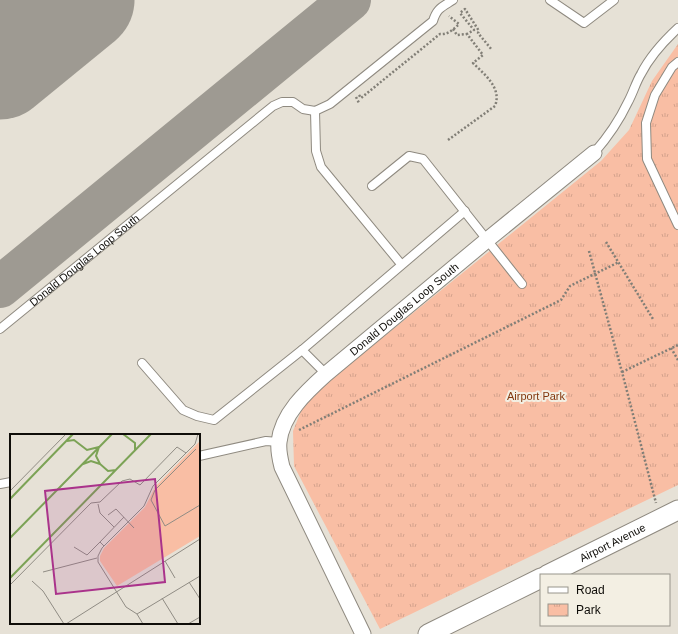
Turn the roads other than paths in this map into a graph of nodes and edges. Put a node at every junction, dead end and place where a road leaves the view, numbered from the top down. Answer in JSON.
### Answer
{"nodes":[{"id":1,"x":453,"y":0,"type":"edge"},
{"id":2,"x":550,"y":0,"type":"edge"},
{"id":3,"x":614,"y":0,"type":"edge"},
{"id":4,"x":678,"y":28,"type":"edge"},
{"id":5,"x":678,"y":62,"type":"edge"},
{"id":6,"x":314,"y":111,"type":"junction"},
{"id":7,"x":594,"y":153,"type":"joint"},
{"id":8,"x":372,"y":186,"type":"dead end"},
{"id":9,"x":465,"y":211,"type":"junction"},
{"id":10,"x":678,"y":225,"type":"edge"},
{"id":11,"x":487,"y":240,"type":"junction"},
{"id":12,"x":401,"y":264,"type":"junction"},
{"id":13,"x":522,"y":284,"type":"dead end"},
{"id":14,"x":0,"y":329,"type":"edge"},
{"id":15,"x":302,"y":350,"type":"junction"},
{"id":16,"x":142,"y":363,"type":"dead end"},
{"id":17,"x":326,"y":374,"type":"junction"},
{"id":18,"x":279,"y":442,"type":"junction"},
{"id":19,"x":200,"y":456,"type":"edge"},
{"id":20,"x":10,"y":482,"type":"edge"},
{"id":21,"x":0,"y":484,"type":"edge"},
{"id":22,"x":678,"y":510,"type":"edge"},
{"id":23,"x":549,"y":574,"type":"edge"},
{"id":24,"x":540,"y":578,"type":"edge"},
{"id":25,"x":363,"y":634,"type":"edge"},
{"id":26,"x":428,"y":634,"type":"edge"}],
"edges":[{"from":1,"to":6,"type":"lane"},
{"from":2,"to":3,"type":"lane"},
{"from":4,"to":7,"type":"lane","name":"Donald Douglas Loop South"},
{"from":5,"to":10,"type":"lane"},
{"from":6,"to":12,"type":"lane"},
{"from":6,"to":14,"type":"lane","name":"Donald Douglas Loop South"},
{"from":7,"to":11,"type":"street","name":"Donald Douglas Loop South"},
{"from":8,"to":9,"type":"lane"},
{"from":9,"to":11,"type":"lane"},
{"from":9,"to":12,"type":"lane"},
{"from":11,"to":13,"type":"lane"},
{"from":11,"to":17,"type":"street","name":"Donald Douglas Loop South"},
{"from":12,"to":15,"type":"lane"},
{"from":15,"to":16,"type":"lane"},
{"from":15,"to":17,"type":"lane"},
{"from":17,"to":18,"type":"street","name":"Donald Douglas Loop South"},
{"from":18,"to":19,"type":"lane"},
{"from":18,"to":25,"type":"street","name":"Donald Douglas Loop South"},
{"from":20,"to":21,"type":"lane"},
{"from":22,"to":23,"type":"street","name":"Airport Avenue"},
{"from":24,"to":26,"type":"street"}]}
